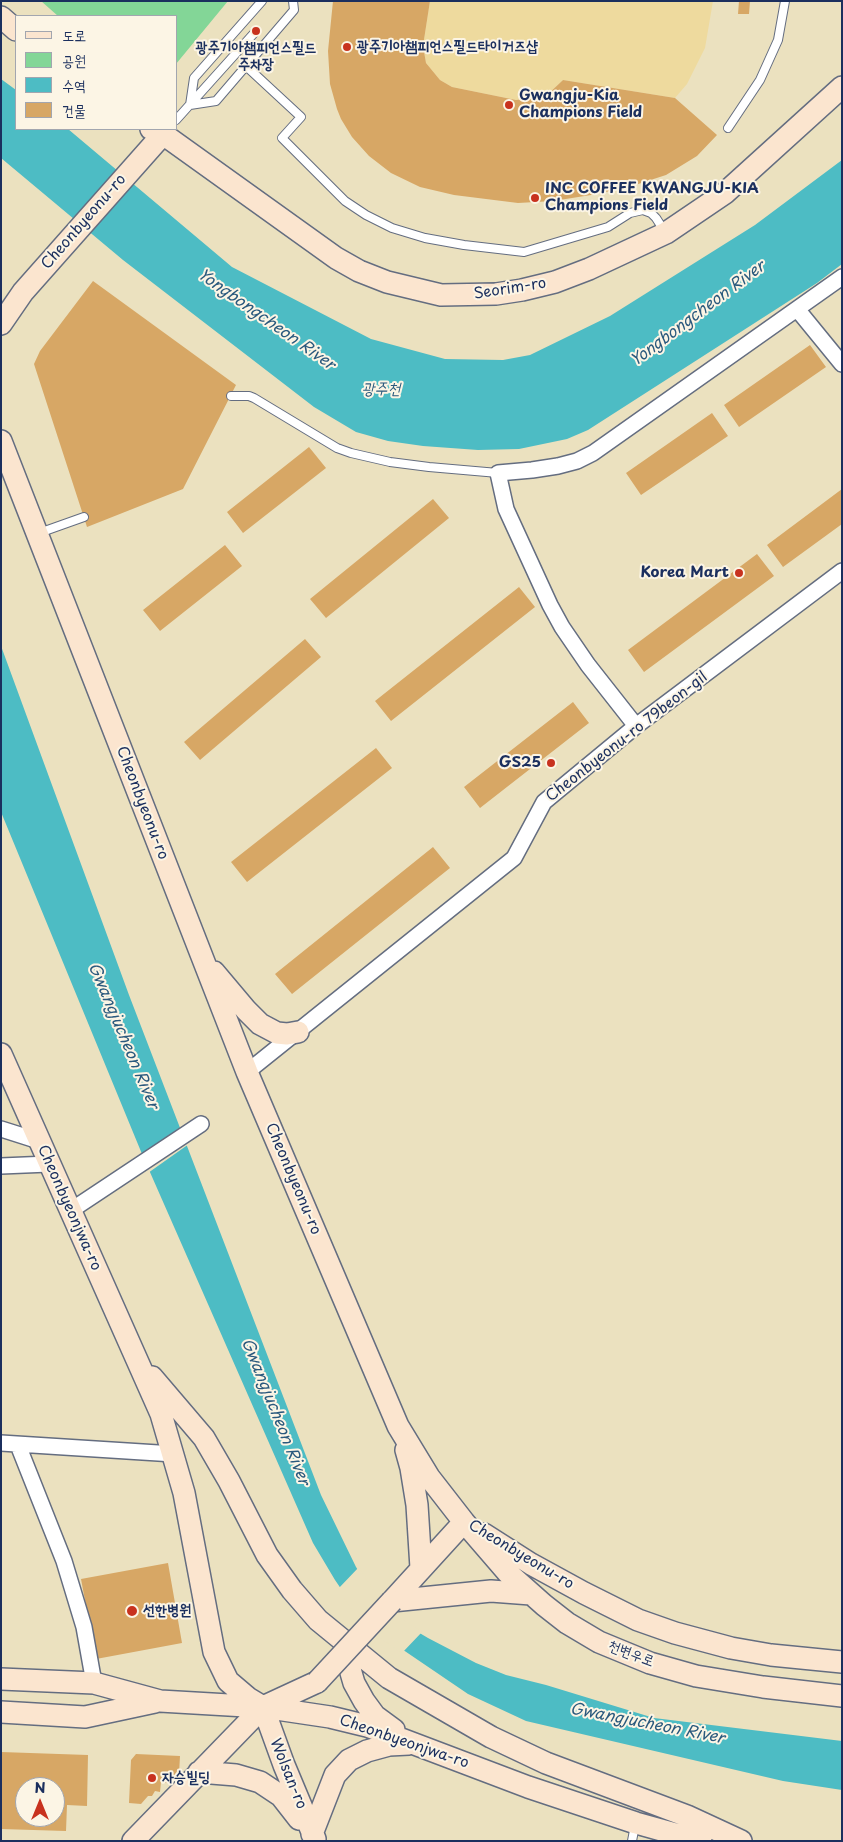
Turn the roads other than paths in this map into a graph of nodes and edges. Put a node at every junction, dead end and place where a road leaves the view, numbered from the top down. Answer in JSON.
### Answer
{"nodes":[{"id":1,"x":262,"y":1,"type":"edge"},
{"id":2,"x":293,"y":1,"type":"edge"},
{"id":3,"x":785,"y":1,"type":"edge"},
{"id":4,"x":1,"y":17,"type":"edge"},
{"id":5,"x":15,"y":29,"type":"edge"},
{"id":6,"x":256,"y":31,"type":"dead end"},
{"id":7,"x":247,"y":66,"type":"junction"},
{"id":8,"x":842,"y":87,"type":"edge"},
{"id":9,"x":190,"y":105,"type":"junction"},
{"id":10,"x":178,"y":116,"type":"edge"},
{"id":11,"x":728,"y":128,"type":"dead end"},
{"id":12,"x":162,"y":130,"type":"edge"},
{"id":13,"x":167,"y":130,"type":"edge"},
{"id":14,"x":666,"y":233,"type":"junction"},
{"id":15,"x":842,"y":277,"type":"edge"},
{"id":16,"x":797,"y":309,"type":"junction"},
{"id":17,"x":1,"y":324,"type":"edge"},
{"id":18,"x":842,"y":364,"type":"edge"},
{"id":19,"x":231,"y":396,"type":"dead end"},
{"id":20,"x":1,"y":441,"type":"edge"},
{"id":21,"x":498,"y":473,"type":"junction"},
{"id":22,"x":84,"y":517,"type":"dead end"},
{"id":23,"x":37,"y":534,"type":"junction"},
{"id":24,"x":842,"y":571,"type":"edge"},
{"id":25,"x":636,"y":726,"type":"junction"},
{"id":26,"x":203,"y":958,"type":"junction"},
{"id":27,"x":298,"y":1032,"type":"junction"},
{"id":28,"x":1,"y":1054,"type":"edge"},
{"id":29,"x":247,"y":1072,"type":"junction"},
{"id":30,"x":201,"y":1124,"type":"dead end"},
{"id":31,"x":1,"y":1129,"type":"edge"},
{"id":32,"x":39,"y":1141,"type":"junction"},
{"id":33,"x":49,"y":1164,"type":"junction"},
{"id":34,"x":1,"y":1166,"type":"edge"},
{"id":35,"x":70,"y":1211,"type":"junction"},
{"id":36,"x":138,"y":1362,"type":"junction"},
{"id":37,"x":398,"y":1426,"type":"junction"},
{"id":38,"x":1,"y":1443,"type":"edge"},
{"id":39,"x":18,"y":1445,"type":"junction"},
{"id":40,"x":174,"y":1454,"type":"junction"},
{"id":41,"x":464,"y":1522,"type":"junction"},
{"id":42,"x":421,"y":1568,"type":"junction"},
{"id":43,"x":531,"y":1594,"type":"junction"},
{"id":44,"x":392,"y":1600,"type":"junction"},
{"id":45,"x":345,"y":1652,"type":"junction"},
{"id":46,"x":842,"y":1662,"type":"edge"},
{"id":47,"x":1,"y":1678,"type":"edge"},
{"id":48,"x":94,"y":1683,"type":"junction"},
{"id":49,"x":842,"y":1696,"type":"edge"},
{"id":50,"x":160,"y":1701,"type":"junction"},
{"id":51,"x":263,"y":1707,"type":"junction"},
{"id":52,"x":1,"y":1712,"type":"edge"},
{"id":53,"x":412,"y":1744,"type":"junction"},
{"id":54,"x":199,"y":1772,"type":"junction"},
{"id":55,"x":634,"y":1832,"type":"edge"},
{"id":56,"x":143,"y":1837,"type":"edge"},
{"id":57,"x":314,"y":1838,"type":"edge"},
{"id":58,"x":701,"y":1841,"type":"edge"},
{"id":59,"x":741,"y":1841,"type":"edge"}],
"edges":[{"from":1,"to":9,"type":"lane"},
{"from":2,"to":7,"type":"lane"},
{"from":3,"to":11,"type":"lane"},
{"from":4,"to":5,"type":"street"},
{"from":6,"to":9,"type":"lane"},
{"from":7,"to":9,"type":"lane"},
{"from":7,"to":14,"type":"lane"},
{"from":8,"to":14,"type":"street","name":"Seorim-ro"},
{"from":9,"to":10,"type":"lane"},
{"from":12,"to":17,"type":"street","name":"Cheonbyeonu-ro"},
{"from":13,"to":14,"type":"street","name":"Seorim-ro"},
{"from":15,"to":16,"type":"street"},
{"from":16,"to":18,"type":"street"},
{"from":16,"to":21,"type":"street"},
{"from":19,"to":21,"type":"lane"},
{"from":20,"to":23,"type":"street","name":"Cheonbyeonu-ro"},
{"from":21,"to":25,"type":"street"},
{"from":22,"to":23,"type":"lane"},
{"from":23,"to":26,"type":"street","name":"Cheonbyeonu-ro"},
{"from":24,"to":25,"type":"street","name":"Cheonbyeonu-ro 79beon-gil"},
{"from":25,"to":27,"type":"street","name":"Cheonbyeonu-ro 79beon-gil"},
{"from":26,"to":27,"type":"street"},
{"from":26,"to":29,"type":"street","name":"Cheonbyeonu-ro"},
{"from":27,"to":29,"type":"street","name":"Cheonbyeonu-ro 79beon-gil"},
{"from":28,"to":32,"type":"street","name":"Cheonbyeonjwa-ro"},
{"from":29,"to":37,"type":"street","name":"Cheonbyeonu-ro"},
{"from":30,"to":35,"type":"street"},
{"from":31,"to":32,"type":"street"},
{"from":32,"to":33,"type":"street","name":"Cheonbyeonjwa-ro"},
{"from":33,"to":34,"type":"street"},
{"from":33,"to":35,"type":"street","name":"Cheonbyeonjwa-ro"},
{"from":35,"to":36,"type":"street","name":"Cheonbyeonjwa-ro"},
{"from":36,"to":40,"type":"street","name":"Cheonbyeonjwa-ro"},
{"from":36,"to":59,"type":"street","name":"Cheonbyeonjwa-ro"},
{"from":37,"to":41,"type":"street","name":"Cheonbyeonu-ro"},
{"from":37,"to":42,"type":"street"},
{"from":38,"to":39,"type":"street"},
{"from":39,"to":40,"type":"street"},
{"from":39,"to":48,"type":"street"},
{"from":40,"to":51,"type":"street","name":"Cheonbyeonjwa-ro"},
{"from":41,"to":42,"type":"street"},
{"from":41,"to":43,"type":"street","name":"천변우로"},
{"from":41,"to":46,"type":"street","name":"Cheonbyeonu-ro"},
{"from":42,"to":44,"type":"street"},
{"from":43,"to":44,"type":"street"},
{"from":43,"to":49,"type":"street","name":"천변우로"},
{"from":44,"to":45,"type":"street","bridge":true},
{"from":45,"to":51,"type":"street","bridge":true},
{"from":45,"to":53,"type":"street"},
{"from":47,"to":48,"type":"street"},
{"from":48,"to":50,"type":"street"},
{"from":50,"to":51,"type":"street"},
{"from":50,"to":52,"type":"street"},
{"from":51,"to":53,"type":"street","name":"Cheonbyeonjwa-ro"},
{"from":51,"to":54,"type":"street"},
{"from":51,"to":57,"type":"street","name":"Wolsan-ro"},
{"from":53,"to":55,"type":"street","name":"Cheonbyeonjwa-ro"},
{"from":53,"to":57,"type":"street"},
{"from":54,"to":56,"type":"street"},
{"from":54,"to":57,"type":"street"},
{"from":55,"to":58,"type":"street","name":"Cheonbyeonjwa-ro"}]}
